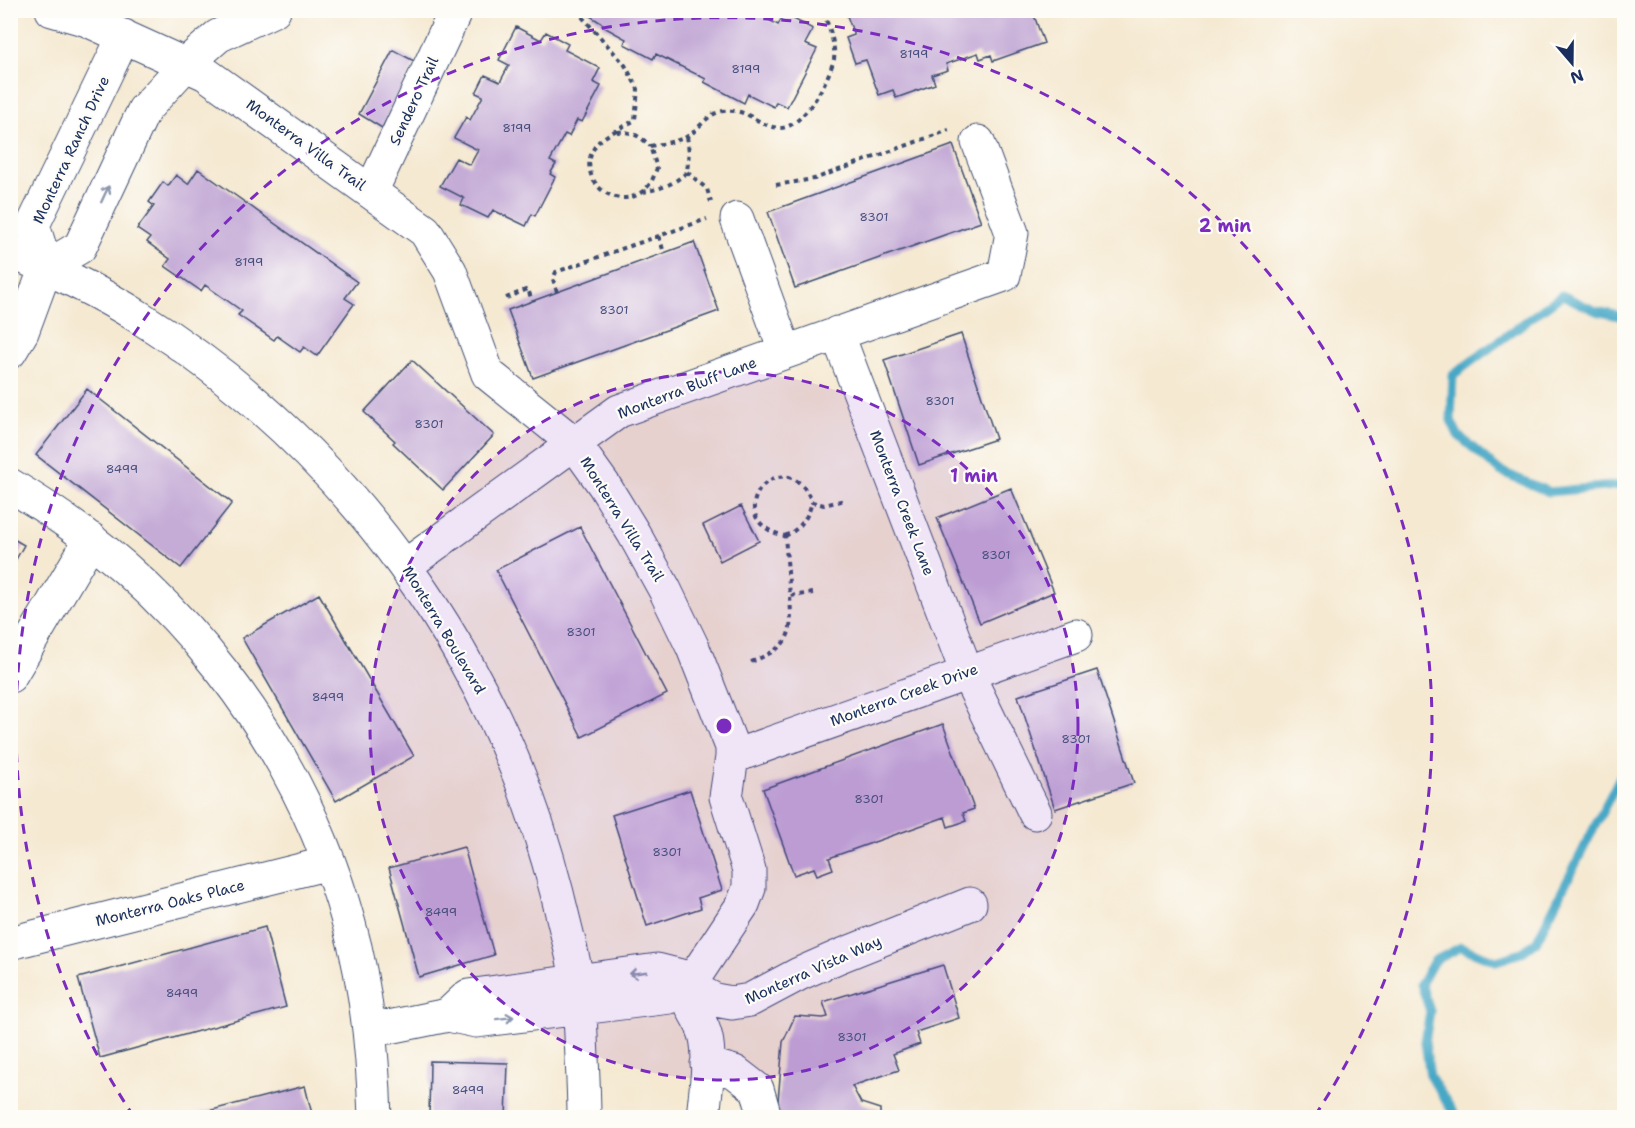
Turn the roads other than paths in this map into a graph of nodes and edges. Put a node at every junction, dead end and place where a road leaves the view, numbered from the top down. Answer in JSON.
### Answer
{"nodes":[{"id":1,"x":274,"y":10,"type":"edge"},
{"id":2,"x":456,"y":10,"type":"edge"},
{"id":3,"x":68,"y":13,"type":"edge"},
{"id":4,"x":124,"y":36,"type":"junction"},
{"id":5,"x":186,"y":64,"type":"junction"},
{"id":6,"x":88,"y":110,"type":"junction"},
{"id":7,"x":134,"y":132,"type":"junction"},
{"id":8,"x":969,"y":134,"type":"road end"},
{"id":9,"x":371,"y":192,"type":"junction"},
{"id":10,"x":722,"y":214,"type":"road end"},
{"id":11,"x":10,"y":251,"type":"edge"},
{"id":12,"x":46,"y":267,"type":"junction"},
{"id":13,"x":837,"y":333,"type":"junction"},
{"id":14,"x":785,"y":351,"type":"junction"},
{"id":15,"x":10,"y":352,"type":"edge"},
{"id":16,"x":574,"y":443,"type":"junction"},
{"id":17,"x":10,"y":484,"type":"edge"},
{"id":18,"x":91,"y":539,"type":"junction"},
{"id":19,"x":405,"y":566,"type":"junction"},
{"id":20,"x":1076,"y":635,"type":"dead end"},
{"id":21,"x":967,"y":673,"type":"junction"},
{"id":22,"x":10,"y":676,"type":"edge"},
{"id":23,"x":732,"y":757,"type":"junction"},
{"id":24,"x":1035,"y":813,"type":"dead end"},
{"id":25,"x":329,"y":863,"type":"junction"},
{"id":26,"x":970,"y":904,"type":"dead end"},
{"id":27,"x":10,"y":943,"type":"edge"},
{"id":28,"x":690,"y":987,"type":"junction"},
{"id":29,"x":579,"y":995,"type":"junction"},
{"id":30,"x":369,"y":1024,"type":"junction"},
{"id":31,"x":707,"y":1064,"type":"junction"},
{"id":32,"x":764,"y":1113,"type":"dead end"},
{"id":33,"x":375,"y":1118,"type":"edge"},
{"id":34,"x":584,"y":1118,"type":"edge"},
{"id":35,"x":703,"y":1118,"type":"edge"}],
"edges":[{"from":1,"to":5,"type":"street"},
{"from":2,"to":9,"type":"street","name":"Sendero Trail"},
{"from":3,"to":4,"type":"street","name":"Monterra Villa Trail"},
{"from":4,"to":5,"type":"street","name":"Monterra Villa Trail"},
{"from":4,"to":6,"type":"street","name":"Monterra Ranch Drive"},
{"from":5,"to":7,"type":"street"},
{"from":5,"to":9,"type":"street","name":"Monterra Villa Trail"},
{"from":6,"to":7,"type":"street"},
{"from":6,"to":12,"type":"street","name":"Monterra Ranch Drive"},
{"from":12,"to":7,"type":"street","one_way":true},
{"from":8,"to":13,"type":"street","name":"Monterra Bluff Lane"},
{"from":9,"to":16,"type":"street","name":"Monterra Villa Trail"},
{"from":10,"to":14,"type":"street"},
{"from":11,"to":12,"type":"street","name":"Monterra Boulevard"},
{"from":12,"to":15,"type":"street"},
{"from":12,"to":19,"type":"street","name":"Monterra Boulevard"},
{"from":13,"to":14,"type":"street","name":"Monterra Bluff Lane"},
{"from":13,"to":21,"type":"street","name":"Monterra Creek Lane"},
{"from":14,"to":16,"type":"street","name":"Monterra Bluff Lane"},
{"from":16,"to":19,"type":"street","name":"Monterra Bluff Lane"},
{"from":16,"to":23,"type":"street","name":"Monterra Villa Trail"},
{"from":17,"to":18,"type":"street"},
{"from":18,"to":22,"type":"street"},
{"from":18,"to":25,"type":"street"},
{"from":19,"to":29,"type":"street","name":"Monterra Boulevard"},
{"from":20,"to":21,"type":"street","name":"Monterra Creek Drive"},
{"from":21,"to":23,"type":"street","name":"Monterra Creek Drive"},
{"from":21,"to":24,"type":"street","name":"Monterra Creek Lane"},
{"from":23,"to":28,"type":"street","name":"Monterra Villa Trail"},
{"from":25,"to":27,"type":"street","name":"Monterra Oaks Place"},
{"from":25,"to":30,"type":"street"},
{"from":26,"to":28,"type":"street","name":"Monterra Vista Way"},
{"from":28,"to":29,"type":"street","name":"Monterra Vista Way"},
{"from":28,"to":31,"type":"street"},
{"from":29,"to":30,"type":"street","name":"Monterra Vista Way"},
{"from":29,"to":34,"type":"street","name":"Monterra Boulevard"},
{"from":30,"to":33,"type":"street"},
{"from":31,"to":32,"type":"street"},
{"from":31,"to":35,"type":"street"}]}
